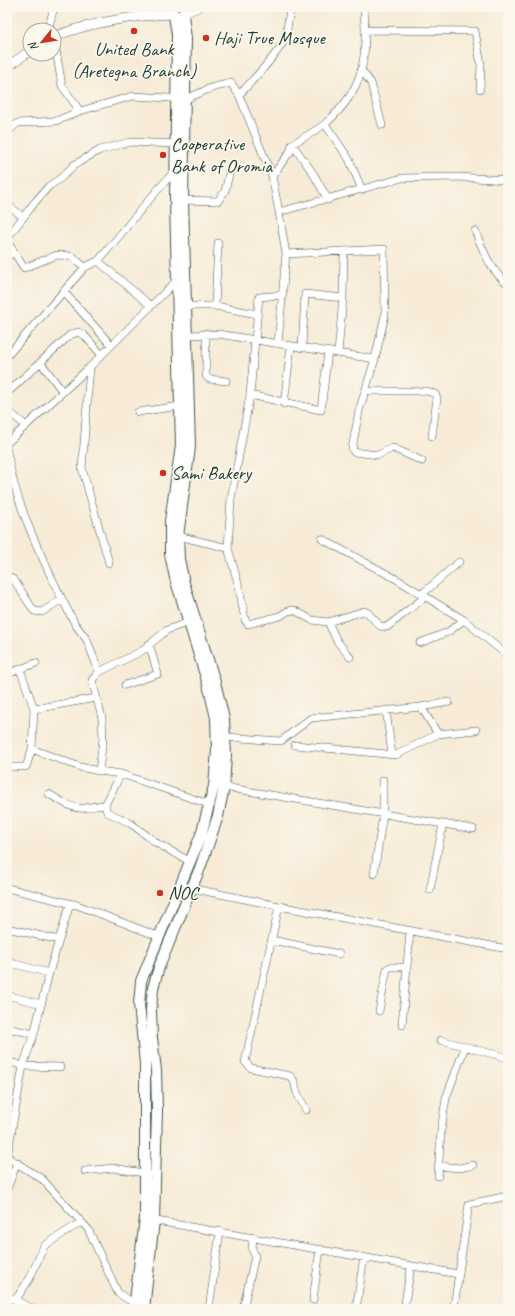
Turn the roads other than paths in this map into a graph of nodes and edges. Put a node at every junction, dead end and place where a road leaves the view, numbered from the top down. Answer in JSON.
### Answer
{"nodes":[{"id":1,"x":54,"y":7,"type":"edge"},
{"id":2,"x":198,"y":7,"type":"edge"},
{"id":3,"x":291,"y":7,"type":"edge"},
{"id":4,"x":364,"y":7,"type":"edge"},
{"id":5,"x":177,"y":11,"type":"edge"},
{"id":6,"x":50,"y":22,"type":"edge"},
{"id":7,"x":365,"y":30,"type":"junction"},
{"id":8,"x":62,"y":35,"type":"edge"},
{"id":9,"x":22,"y":57,"type":"edge"},
{"id":10,"x":58,"y":62,"type":"edge"},
{"id":11,"x":7,"y":67,"type":"edge"},
{"id":12,"x":362,"y":71,"type":"junction"},
{"id":13,"x":480,"y":89,"type":"dead end"},
{"id":14,"x":239,"y":95,"type":"junction"},
{"id":15,"x":182,"y":99,"type":"junction"},
{"id":16,"x":80,"y":111,"type":"junction"},
{"id":17,"x":325,"y":124,"type":"junction"},
{"id":18,"x":382,"y":125,"type":"dead end"},
{"id":19,"x":7,"y":132,"type":"edge"},
{"id":20,"x":176,"y":144,"type":"junction"},
{"id":21,"x":292,"y":144,"type":"junction"},
{"id":22,"x":231,"y":166,"type":"dead end"},
{"id":23,"x":176,"y":172,"type":"junction"},
{"id":24,"x":272,"y":176,"type":"junction"},
{"id":25,"x":508,"y":180,"type":"edge"},
{"id":26,"x":362,"y":190,"type":"junction"},
{"id":27,"x":179,"y":200,"type":"junction"},
{"id":28,"x":328,"y":200,"type":"junction"},
{"id":29,"x":7,"y":204,"type":"edge"},
{"id":30,"x":279,"y":212,"type":"junction"},
{"id":31,"x":24,"y":217,"type":"junction"},
{"id":32,"x":475,"y":231,"type":"dead end"},
{"id":33,"x":7,"y":240,"type":"edge"},
{"id":34,"x":218,"y":243,"type":"dead end"},
{"id":35,"x":13,"y":251,"type":"junction"},
{"id":36,"x":344,"y":251,"type":"junction"},
{"id":37,"x":286,"y":254,"type":"junction"},
{"id":38,"x":7,"y":258,"type":"edge"},
{"id":39,"x":98,"y":261,"type":"junction"},
{"id":40,"x":85,"y":267,"type":"junction"},
{"id":41,"x":176,"y":281,"type":"junction"},
{"id":42,"x":508,"y":284,"type":"edge"},
{"id":43,"x":64,"y":292,"type":"junction"},
{"id":44,"x":282,"y":295,"type":"junction"},
{"id":45,"x":343,"y":298,"type":"junction"},
{"id":46,"x":151,"y":306,"type":"junction"},
{"id":47,"x":181,"y":306,"type":"junction"},
{"id":48,"x":215,"y":306,"type":"junction"},
{"id":49,"x":257,"y":314,"type":"junction"},
{"id":50,"x":206,"y":333,"type":"junction"},
{"id":51,"x":187,"y":335,"type":"junction"},
{"id":52,"x":255,"y":341,"type":"junction"},
{"id":53,"x":278,"y":344,"type":"junction"},
{"id":54,"x":111,"y":345,"type":"junction"},
{"id":55,"x":291,"y":346,"type":"junction"},
{"id":56,"x":302,"y":348,"type":"junction"},
{"id":57,"x":328,"y":351,"type":"junction"},
{"id":58,"x":338,"y":353,"type":"junction"},
{"id":59,"x":102,"y":355,"type":"junction"},
{"id":60,"x":7,"y":356,"type":"edge"},
{"id":61,"x":376,"y":359,"type":"junction"},
{"id":62,"x":41,"y":363,"type":"junction"},
{"id":63,"x":90,"y":367,"type":"junction"},
{"id":64,"x":226,"y":381,"type":"dead end"},
{"id":65,"x":365,"y":391,"type":"junction"},
{"id":66,"x":63,"y":392,"type":"junction"},
{"id":67,"x":7,"y":393,"type":"edge"},
{"id":68,"x":250,"y":395,"type":"junction"},
{"id":69,"x":284,"y":404,"type":"junction"},
{"id":70,"x":180,"y":406,"type":"junction"},
{"id":71,"x":7,"y":410,"type":"edge"},
{"id":72,"x":138,"y":412,"type":"dead end"},
{"id":73,"x":25,"y":425,"type":"junction"},
{"id":74,"x":432,"y":436,"type":"dead end"},
{"id":75,"x":7,"y":443,"type":"edge"},
{"id":76,"x":7,"y":451,"type":"edge"},
{"id":77,"x":422,"y":461,"type":"dead end"},
{"id":78,"x":178,"y":536,"type":"junction"},
{"id":79,"x":322,"y":539,"type":"dead end"},
{"id":80,"x":228,"y":548,"type":"junction"},
{"id":81,"x":459,"y":562,"type":"dead end"},
{"id":82,"x":109,"y":563,"type":"dead end"},
{"id":83,"x":8,"y":574,"type":"edge"},
{"id":84,"x":423,"y":596,"type":"junction"},
{"id":85,"x":62,"y":599,"type":"junction"},
{"id":86,"x":464,"y":620,"type":"junction"},
{"id":87,"x":189,"y":622,"type":"junction"},
{"id":88,"x":328,"y":622,"type":"junction"},
{"id":89,"x":149,"y":644,"type":"junction"},
{"id":90,"x":420,"y":644,"type":"dead end"},
{"id":91,"x":508,"y":656,"type":"edge"},
{"id":92,"x":350,"y":658,"type":"dead end"},
{"id":93,"x":36,"y":663,"type":"dead end"},
{"id":94,"x":20,"y":669,"type":"junction"},
{"id":95,"x":99,"y":672,"type":"junction"},
{"id":96,"x":7,"y":674,"type":"edge"},
{"id":97,"x":212,"y":683,"type":"junction"},
{"id":98,"x":125,"y":685,"type":"dead end"},
{"id":99,"x":96,"y":698,"type":"junction"},
{"id":100,"x":449,"y":702,"type":"dead end"},
{"id":101,"x":421,"y":707,"type":"junction"},
{"id":102,"x":34,"y":708,"type":"junction"},
{"id":103,"x":386,"y":710,"type":"junction"},
{"id":104,"x":476,"y":730,"type":"dead end"},
{"id":105,"x":438,"y":734,"type":"junction"},
{"id":106,"x":226,"y":737,"type":"junction"},
{"id":107,"x":295,"y":744,"type":"dead end"},
{"id":108,"x":32,"y":749,"type":"junction"},
{"id":109,"x":392,"y":755,"type":"junction"},
{"id":110,"x":7,"y":768,"type":"edge"},
{"id":111,"x":100,"y":771,"type":"junction"},
{"id":112,"x":121,"y":774,"type":"junction"},
{"id":113,"x":383,"y":780,"type":"dead end"},
{"id":114,"x":224,"y":787,"type":"junction"},
{"id":115,"x":49,"y":794,"type":"dead end"},
{"id":116,"x":105,"y":805,"type":"junction"},
{"id":117,"x":211,"y":805,"type":"junction"},
{"id":118,"x":383,"y":814,"type":"junction"},
{"id":119,"x":444,"y":824,"type":"junction"},
{"id":120,"x":473,"y":829,"type":"dead end"},
{"id":121,"x":191,"y":862,"type":"junction"},
{"id":122,"x":374,"y":874,"type":"dead end"},
{"id":123,"x":185,"y":886,"type":"junction"},
{"id":124,"x":7,"y":888,"type":"edge"},
{"id":125,"x":430,"y":890,"type":"dead end"},
{"id":126,"x":70,"y":904,"type":"junction"},
{"id":127,"x":279,"y":906,"type":"junction"},
{"id":128,"x":7,"y":928,"type":"edge"},
{"id":129,"x":410,"y":931,"type":"junction"},
{"id":130,"x":160,"y":937,"type":"junction"},
{"id":131,"x":59,"y":940,"type":"junction"},
{"id":132,"x":272,"y":940,"type":"junction"},
{"id":133,"x":508,"y":949,"type":"edge"},
{"id":134,"x":339,"y":954,"type":"dead end"},
{"id":135,"x":7,"y":962,"type":"edge"},
{"id":136,"x":407,"y":967,"type":"junction"},
{"id":137,"x":49,"y":973,"type":"junction"},
{"id":138,"x":7,"y":995,"type":"edge"},
{"id":139,"x":41,"y":1004,"type":"junction"},
{"id":140,"x":379,"y":1011,"type":"dead end"},
{"id":141,"x":402,"y":1025,"type":"dead end"},
{"id":142,"x":7,"y":1028,"type":"edge"},
{"id":143,"x":34,"y":1034,"type":"junction"},
{"id":144,"x":441,"y":1040,"type":"dead end"},
{"id":145,"x":464,"y":1047,"type":"junction"},
{"id":146,"x":508,"y":1058,"type":"edge"},
{"id":147,"x":7,"y":1061,"type":"edge"},
{"id":148,"x":24,"y":1066,"type":"junction"},
{"id":149,"x":60,"y":1068,"type":"dead end"},
{"id":150,"x":145,"y":1109,"type":"junction"},
{"id":151,"x":156,"y":1110,"type":"junction"},
{"id":152,"x":306,"y":1110,"type":"dead end"},
{"id":153,"x":7,"y":1157,"type":"edge"},
{"id":154,"x":17,"y":1162,"type":"junction"},
{"id":155,"x":473,"y":1165,"type":"dead end"},
{"id":156,"x":438,"y":1166,"type":"junction"},
{"id":157,"x":85,"y":1171,"type":"dead end"},
{"id":158,"x":144,"y":1173,"type":"junction"},
{"id":159,"x":438,"y":1176,"type":"dead end"},
{"id":160,"x":7,"y":1189,"type":"edge"},
{"id":161,"x":508,"y":1196,"type":"edge"},
{"id":162,"x":149,"y":1219,"type":"junction"},
{"id":163,"x":81,"y":1222,"type":"junction"},
{"id":164,"x":220,"y":1231,"type":"junction"},
{"id":165,"x":252,"y":1237,"type":"junction"},
{"id":166,"x":320,"y":1249,"type":"junction"},
{"id":167,"x":364,"y":1257,"type":"junction"},
{"id":168,"x":411,"y":1266,"type":"junction"},
{"id":169,"x":458,"y":1274,"type":"junction"},
{"id":170,"x":7,"y":1296,"type":"edge"},
{"id":171,"x":16,"y":1299,"type":"junction"},
{"id":172,"x":313,"y":1300,"type":"dead end"},
{"id":173,"x":138,"y":1307,"type":"edge"},
{"id":174,"x":454,"y":1307,"type":"dead end"},
{"id":175,"x":33,"y":1309,"type":"edge"},
{"id":176,"x":208,"y":1309,"type":"edge"},
{"id":177,"x":243,"y":1309,"type":"edge"},
{"id":178,"x":356,"y":1309,"type":"edge"},
{"id":179,"x":404,"y":1309,"type":"edge"}],
"edges":[{"from":1,"to":6,"type":"street"},
{"from":2,"to":5,"type":"main road"},
{"from":3,"to":14,"type":"street"},
{"from":4,"to":7,"type":"street"},
{"from":5,"to":8,"type":"main road"},
{"from":5,"to":15,"type":"highway"},
{"from":7,"to":12,"type":"street"},
{"from":7,"to":13,"type":"street"},
{"from":9,"to":11,"type":"main road"},
{"from":10,"to":16,"type":"street"},
{"from":12,"to":17,"type":"street"},
{"from":12,"to":18,"type":"street"},
{"from":14,"to":15,"type":"street"},
{"from":14,"to":24,"type":"street"},
{"from":15,"to":16,"type":"street"},
{"from":15,"to":20,"type":"highway"},
{"from":15,"to":27,"type":"highway"},
{"from":16,"to":19,"type":"street"},
{"from":17,"to":21,"type":"street"},
{"from":17,"to":26,"type":"street"},
{"from":20,"to":23,"type":"highway"},
{"from":20,"to":31,"type":"street"},
{"from":21,"to":24,"type":"street"},
{"from":21,"to":28,"type":"street"},
{"from":22,"to":27,"type":"street"},
{"from":23,"to":27,"type":"highway"},
{"from":23,"to":39,"type":"street"},
{"from":24,"to":30,"type":"street"},
{"from":25,"to":26,"type":"street"},
{"from":26,"to":28,"type":"street"},
{"from":27,"to":41,"type":"highway"},
{"from":27,"to":47,"type":"highway"},
{"from":28,"to":30,"type":"street"},
{"from":29,"to":31,"type":"street"},
{"from":30,"to":37,"type":"street"},
{"from":31,"to":33,"type":"street"},
{"from":32,"to":42,"type":"street"},
{"from":33,"to":35,"type":"street"},
{"from":34,"to":48,"type":"street"},
{"from":35,"to":38,"type":"street"},
{"from":35,"to":40,"type":"street"},
{"from":36,"to":37,"type":"street"},
{"from":36,"to":45,"type":"street"},
{"from":36,"to":61,"type":"street"},
{"from":37,"to":44,"type":"street"},
{"from":39,"to":40,"type":"street"},
{"from":39,"to":46,"type":"street"},
{"from":40,"to":43,"type":"street"},
{"from":41,"to":46,"type":"street"},
{"from":41,"to":47,"type":"highway"},
{"from":43,"to":54,"type":"street"},
{"from":43,"to":60,"type":"street"},
{"from":44,"to":49,"type":"street"},
{"from":44,"to":53,"type":"street"},
{"from":45,"to":56,"type":"street"},
{"from":45,"to":58,"type":"street"},
{"from":46,"to":54,"type":"street"},
{"from":47,"to":48,"type":"street"},
{"from":47,"to":51,"type":"highway"},
{"from":47,"to":70,"type":"highway"},
{"from":48,"to":49,"type":"street"},
{"from":49,"to":52,"type":"street"},
{"from":50,"to":51,"type":"street"},
{"from":50,"to":52,"type":"street"},
{"from":50,"to":64,"type":"street"},
{"from":51,"to":78,"type":"highway"},
{"from":52,"to":53,"type":"street"},
{"from":52,"to":68,"type":"street"},
{"from":53,"to":55,"type":"street"},
{"from":54,"to":59,"type":"street"},
{"from":55,"to":56,"type":"street"},
{"from":55,"to":69,"type":"street"},
{"from":56,"to":57,"type":"street"},
{"from":57,"to":58,"type":"street"},
{"from":57,"to":69,"type":"street"},
{"from":58,"to":61,"type":"street"},
{"from":59,"to":62,"type":"street"},
{"from":59,"to":63,"type":"street"},
{"from":61,"to":65,"type":"street"},
{"from":62,"to":66,"type":"street"},
{"from":62,"to":67,"type":"street"},
{"from":63,"to":66,"type":"street"},
{"from":63,"to":82,"type":"street"},
{"from":65,"to":74,"type":"street"},
{"from":65,"to":77,"type":"street"},
{"from":66,"to":73,"type":"street"},
{"from":68,"to":69,"type":"street"},
{"from":68,"to":80,"type":"street"},
{"from":70,"to":72,"type":"street"},
{"from":70,"to":87,"type":"highway"},
{"from":71,"to":73,"type":"street"},
{"from":73,"to":75,"type":"street"},
{"from":76,"to":85,"type":"street"},
{"from":78,"to":80,"type":"street"},
{"from":78,"to":97,"type":"highway"},
{"from":79,"to":84,"type":"street"},
{"from":80,"to":88,"type":"street"},
{"from":81,"to":84,"type":"street"},
{"from":83,"to":85,"type":"street"},
{"from":84,"to":86,"type":"street"},
{"from":84,"to":88,"type":"street"},
{"from":85,"to":95,"type":"street"},
{"from":86,"to":90,"type":"street"},
{"from":86,"to":91,"type":"street"},
{"from":87,"to":89,"type":"street"},
{"from":87,"to":97,"type":"highway"},
{"from":88,"to":92,"type":"street"},
{"from":89,"to":95,"type":"street"},
{"from":89,"to":98,"type":"street"},
{"from":93,"to":94,"type":"street"},
{"from":94,"to":96,"type":"street"},
{"from":94,"to":102,"type":"street"},
{"from":95,"to":99,"type":"street"},
{"from":97,"to":106,"type":"highway"},
{"from":97,"to":117,"type":"highway"},
{"from":99,"to":102,"type":"street"},
{"from":99,"to":111,"type":"street"},
{"from":100,"to":101,"type":"street"},
{"from":101,"to":103,"type":"street"},
{"from":101,"to":105,"type":"street"},
{"from":102,"to":108,"type":"street"},
{"from":103,"to":106,"type":"street"},
{"from":103,"to":109,"type":"street"},
{"from":104,"to":105,"type":"street"},
{"from":105,"to":109,"type":"street"},
{"from":106,"to":114,"type":"highway"},
{"from":107,"to":109,"type":"street"},
{"from":108,"to":110,"type":"street"},
{"from":108,"to":111,"type":"street"},
{"from":111,"to":112,"type":"street"},
{"from":112,"to":116,"type":"street"},
{"from":112,"to":117,"type":"street"},
{"from":113,"to":118,"type":"street"},
{"from":114,"to":118,"type":"street"},
{"from":114,"to":123,"type":"highway"},
{"from":115,"to":116,"type":"street"},
{"from":116,"to":121,"type":"street"},
{"from":117,"to":121,"type":"highway"},
{"from":118,"to":119,"type":"street"},
{"from":118,"to":122,"type":"street"},
{"from":119,"to":120,"type":"street"},
{"from":119,"to":125,"type":"street"},
{"from":121,"to":123,"type":"highway"},
{"from":123,"to":127,"type":"street"},
{"from":123,"to":130,"type":"highway"},
{"from":123,"to":151,"type":"highway"},
{"from":124,"to":126,"type":"street"},
{"from":126,"to":130,"type":"street"},
{"from":126,"to":131,"type":"street"},
{"from":127,"to":129,"type":"street"},
{"from":127,"to":132,"type":"street"},
{"from":128,"to":131,"type":"street"},
{"from":129,"to":133,"type":"street"},
{"from":129,"to":136,"type":"street"},
{"from":130,"to":150,"type":"highway"},
{"from":131,"to":137,"type":"street"},
{"from":132,"to":134,"type":"street"},
{"from":132,"to":152,"type":"street"},
{"from":135,"to":137,"type":"street"},
{"from":136,"to":140,"type":"street"},
{"from":136,"to":141,"type":"street"},
{"from":137,"to":139,"type":"street"},
{"from":138,"to":139,"type":"street"},
{"from":139,"to":143,"type":"street"},
{"from":142,"to":143,"type":"street"},
{"from":143,"to":148,"type":"street"},
{"from":144,"to":145,"type":"street"},
{"from":145,"to":146,"type":"street"},
{"from":145,"to":156,"type":"street"},
{"from":147,"to":148,"type":"street"},
{"from":148,"to":149,"type":"street"},
{"from":148,"to":153,"type":"street"},
{"from":150,"to":151,"type":"street"},
{"from":150,"to":158,"type":"highway"},
{"from":151,"to":162,"type":"highway"},
{"from":153,"to":154,"type":"street"},
{"from":154,"to":160,"type":"street"},
{"from":154,"to":163,"type":"street"},
{"from":155,"to":156,"type":"street"},
{"from":156,"to":159,"type":"street"},
{"from":157,"to":158,"type":"street"},
{"from":158,"to":162,"type":"highway"},
{"from":161,"to":169,"type":"street"},
{"from":162,"to":164,"type":"street"},
{"from":162,"to":173,"type":"highway"},
{"from":163,"to":171,"type":"street"},
{"from":163,"to":173,"type":"street"},
{"from":164,"to":165,"type":"street"},
{"from":164,"to":176,"type":"street"},
{"from":165,"to":166,"type":"street"},
{"from":165,"to":177,"type":"street"},
{"from":166,"to":167,"type":"street"},
{"from":166,"to":172,"type":"street"},
{"from":167,"to":168,"type":"street"},
{"from":167,"to":178,"type":"street"},
{"from":168,"to":169,"type":"street"},
{"from":168,"to":179,"type":"street"},
{"from":169,"to":174,"type":"street"},
{"from":170,"to":171,"type":"street"},
{"from":171,"to":175,"type":"street"}]}
